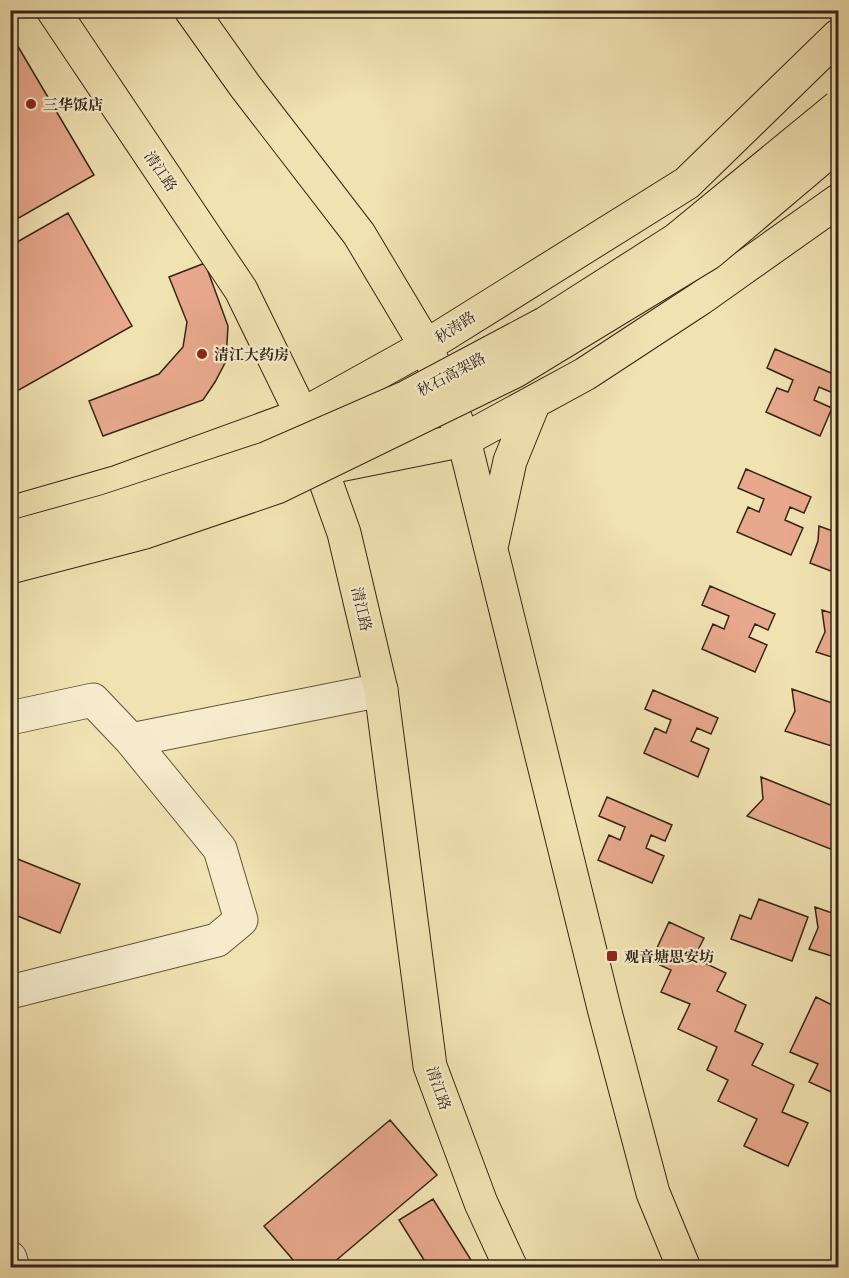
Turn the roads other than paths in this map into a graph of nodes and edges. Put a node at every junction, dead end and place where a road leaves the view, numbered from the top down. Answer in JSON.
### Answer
{"nodes":[{"id":1,"x":53,"y":10,"type":"edge"},
{"id":2,"x":191,"y":10,"type":"edge"},
{"id":3,"x":838,"y":36,"type":"edge"},
{"id":4,"x":838,"y":107,"type":"edge"},
{"id":5,"x":838,"y":144,"type":"edge"},
{"id":6,"x":838,"y":201,"type":"edge"},
{"id":7,"x":426,"y":346,"type":"junction"},
{"id":8,"x":534,"y":402,"type":"junction"},
{"id":9,"x":302,"y":415,"type":"junction"},
{"id":10,"x":464,"y":440,"type":"junction"},
{"id":11,"x":319,"y":469,"type":"junction"},
{"id":12,"x":10,"y":513,"type":"edge"},
{"id":13,"x":10,"y":538,"type":"edge"},
{"id":14,"x":490,"y":549,"type":"junction"},
{"id":15,"x":10,"y":567,"type":"edge"},
{"id":16,"x":10,"y":578,"type":"edge"},
{"id":17,"x":381,"y":690,"type":"junction"},
{"id":18,"x":10,"y":718,"type":"edge"},
{"id":19,"x":131,"y":740,"type":"junction"},
{"id":20,"x":10,"y":992,"type":"edge"},
{"id":21,"x":10,"y":1258,"type":"edge"},
{"id":22,"x":13,"y":1268,"type":"edge"},
{"id":23,"x":512,"y":1268,"type":"edge"},
{"id":24,"x":684,"y":1268,"type":"edge"}],
"edges":[{"from":1,"to":9,"type":"main road","name":"清江路"},
{"from":2,"to":7,"type":"main road"},
{"from":3,"to":7,"type":"main road","name":"秋涛路"},
{"from":4,"to":13,"type":"main road","name":"秋石高架路","bridge":true},
{"from":5,"to":15,"type":"main road","name":"秋石高架路","bridge":true},
{"from":6,"to":8,"type":"main road"},
{"from":7,"to":9,"type":"main road","name":"秋涛路"},
{"from":7,"to":10,"type":"main road"},
{"from":8,"to":10,"type":"main road"},
{"from":8,"to":14,"type":"main road"},
{"from":9,"to":11,"type":"main road","name":"清江路"},
{"from":9,"to":12,"type":"main road","name":"秋涛路"},
{"from":10,"to":11,"type":"main road"},
{"from":10,"to":14,"type":"main road"},
{"from":11,"to":16,"type":"main road"},
{"from":11,"to":17,"type":"main road","name":"清江路"},
{"from":14,"to":24,"type":"main road"},
{"from":17,"to":19,"type":"lane"},
{"from":17,"to":23,"type":"main road","name":"清江路"},
{"from":18,"to":19,"type":"lane"},
{"from":19,"to":20,"type":"lane"},
{"from":21,"to":22,"type":"lane"}]}
